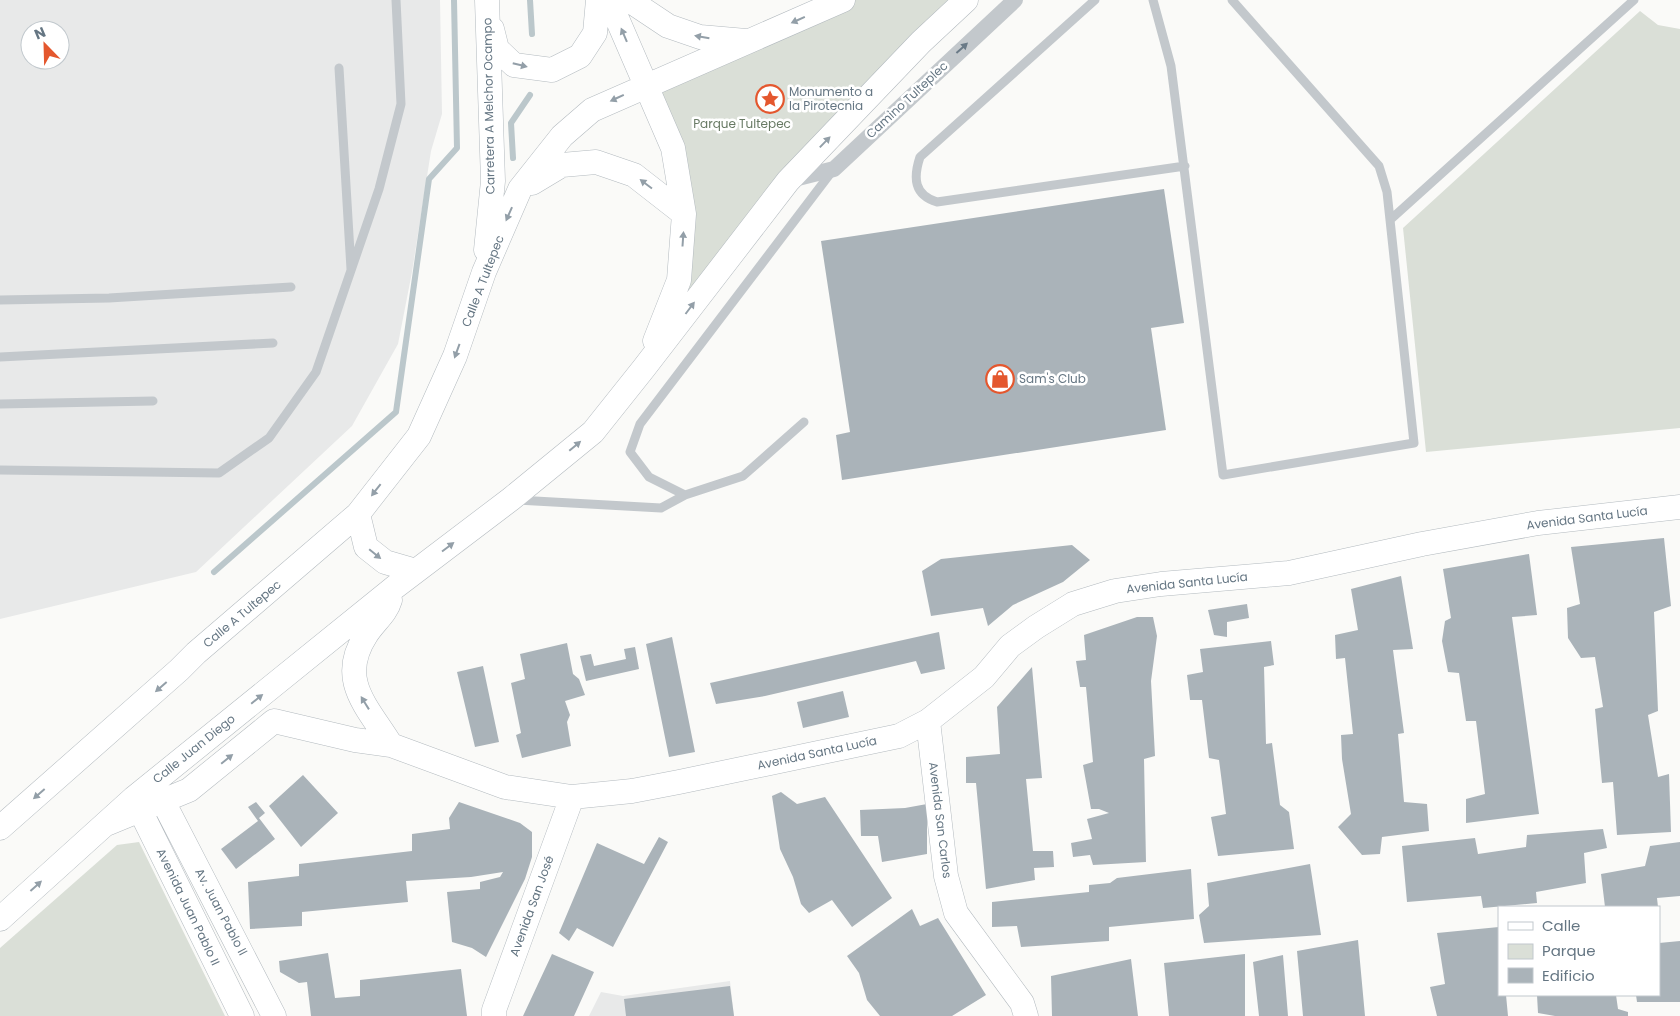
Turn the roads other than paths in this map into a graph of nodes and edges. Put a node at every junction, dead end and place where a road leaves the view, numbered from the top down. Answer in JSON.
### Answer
{"nodes":[{"id":1,"x":396,"y":0,"type":"edge"},
{"id":2,"x":598,"y":0,"type":"edge"},
{"id":3,"x":609,"y":0,"type":"edge"},
{"id":4,"x":629,"y":0,"type":"edge"},
{"id":5,"x":843,"y":0,"type":"edge"},
{"id":6,"x":966,"y":0,"type":"edge"},
{"id":7,"x":1015,"y":0,"type":"edge"},
{"id":8,"x":1095,"y":0,"type":"edge"},
{"id":9,"x":1153,"y":0,"type":"edge"},
{"id":10,"x":1232,"y":0,"type":"edge"},
{"id":11,"x":1634,"y":0,"type":"edge"},
{"id":12,"x":487,"y":6,"type":"edge"},
{"id":13,"x":750,"y":41,"type":"junction"},
{"id":14,"x":340,"y":68,"type":"dead end"},
{"id":15,"x":645,"y":85,"type":"junction"},
{"id":16,"x":1185,"y":166,"type":"junction"},
{"id":17,"x":834,"y":168,"type":"junction"},
{"id":18,"x":788,"y":181,"type":"junction"},
{"id":19,"x":520,"y":189,"type":"junction"},
{"id":20,"x":684,"y":214,"type":"junction"},
{"id":21,"x":1390,"y":220,"type":"junction"},
{"id":22,"x":484,"y":272,"type":"junction"},
{"id":23,"x":351,"y":274,"type":"junction"},
{"id":24,"x":291,"y":287,"type":"dead end"},
{"id":25,"x":0,"y":300,"type":"edge"},
{"id":26,"x":273,"y":343,"type":"dead end"},
{"id":27,"x":0,"y":357,"type":"edge"},
{"id":28,"x":644,"y":368,"type":"junction"},
{"id":29,"x":152,"y":401,"type":"dead end"},
{"id":30,"x":0,"y":404,"type":"edge"},
{"id":31,"x":804,"y":422,"type":"dead end"},
{"id":32,"x":0,"y":470,"type":"edge"},
{"id":33,"x":685,"y":495,"type":"junction"},
{"id":34,"x":511,"y":500,"type":"junction"},
{"id":35,"x":1680,"y":507,"type":"edge"},
{"id":36,"x":358,"y":514,"type":"junction"},
{"id":37,"x":416,"y":571,"type":"junction"},
{"id":38,"x":395,"y":587,"type":"junction"},
{"id":39,"x":928,"y":721,"type":"junction"},
{"id":40,"x":391,"y":745,"type":"junction"},
{"id":41,"x":189,"y":790,"type":"junction"},
{"id":42,"x":572,"y":797,"type":"junction"},
{"id":43,"x":151,"y":801,"type":"junction"},
{"id":44,"x":0,"y":828,"type":"edge"},
{"id":45,"x":178,"y":830,"type":"junction"},
{"id":46,"x":0,"y":919,"type":"edge"},
{"id":47,"x":242,"y":1016,"type":"edge"},
{"id":48,"x":274,"y":1016,"type":"edge"},
{"id":49,"x":494,"y":1016,"type":"edge"},
{"id":50,"x":1026,"y":1016,"type":"edge"}],
"edges":[{"from":1,"to":23,"type":"lane"},
{"from":12,"to":2,"type":"main road","one_way":true},
{"from":15,"to":3,"type":"main road","one_way":true},
{"from":13,"to":4,"type":"main road","one_way":true},
{"from":5,"to":13,"type":"main road","name":"Calle A Tultepec","one_way":true},
{"from":18,"to":6,"type":"main road","one_way":true},
{"from":17,"to":7,"type":"street","name":"Camino Tulteplec","one_way":true},
{"from":8,"to":16,"type":"lane"},
{"from":9,"to":16,"type":"lane"},
{"from":10,"to":21,"type":"lane"},
{"from":11,"to":21,"type":"lane"},
{"from":12,"to":22,"type":"main road","name":"Carretera A Melchor Ocampo"},
{"from":13,"to":15,"type":"main road","name":"Calle A Tultepec"},
{"from":14,"to":23,"type":"lane"},
{"from":15,"to":19,"type":"main road","name":"Calle A Tultepec","one_way":true},
{"from":15,"to":20,"type":"main road"},
{"from":16,"to":21,"type":"lane"},
{"from":17,"to":18,"type":"street","name":"Camino Tulteplec"},
{"from":17,"to":33,"type":"lane"},
{"from":28,"to":18,"type":"main road","one_way":true},
{"from":20,"to":19,"type":"main road","one_way":true},
{"from":19,"to":22,"type":"main road","name":"Calle A Tultepec","one_way":true},
{"from":28,"to":20,"type":"main road","one_way":true},
{"from":22,"to":36,"type":"main road","name":"Calle A Tultepec","one_way":true},
{"from":23,"to":32,"type":"lane"},
{"from":24,"to":25,"type":"lane"},
{"from":26,"to":27,"type":"lane"},
{"from":34,"to":28,"type":"main road","one_way":true},
{"from":29,"to":30,"type":"lane"},
{"from":31,"to":33,"type":"lane"},
{"from":33,"to":34,"type":"lane"},
{"from":37,"to":34,"type":"main road","one_way":true},
{"from":35,"to":39,"type":"main road","name":"Avenida Santa Lucía"},
{"from":36,"to":37,"type":"main road","one_way":true},
{"from":36,"to":44,"type":"main road","name":"Calle A Tultepec","one_way":true},
{"from":37,"to":38,"type":"main road"},
{"from":40,"to":38,"type":"main road","one_way":true},
{"from":43,"to":38,"type":"main road","name":"Calle Juan Diego","one_way":true},
{"from":39,"to":42,"type":"main road","name":"Avenida Santa Lucía"},
{"from":39,"to":50,"type":"main road","name":"Avenida San Carlos"},
{"from":41,"to":40,"type":"main road","name":"Avenida Santa Lucía","one_way":true},
{"from":40,"to":42,"type":"main road","name":"Avenida Santa Lucía"},
{"from":41,"to":43,"type":"main road"},
{"from":41,"to":45,"type":"main road"},
{"from":42,"to":49,"type":"main road","name":"Avenida San José"},
{"from":43,"to":45,"type":"main road","name":"Av. Juan Pablo ll"},
{"from":46,"to":43,"type":"main road","one_way":true},
{"from":43,"to":47,"type":"main road","name":"Avenida Juan Pablo II"},
{"from":45,"to":48,"type":"main road","name":"Av. Juan Pablo ll"}]}
